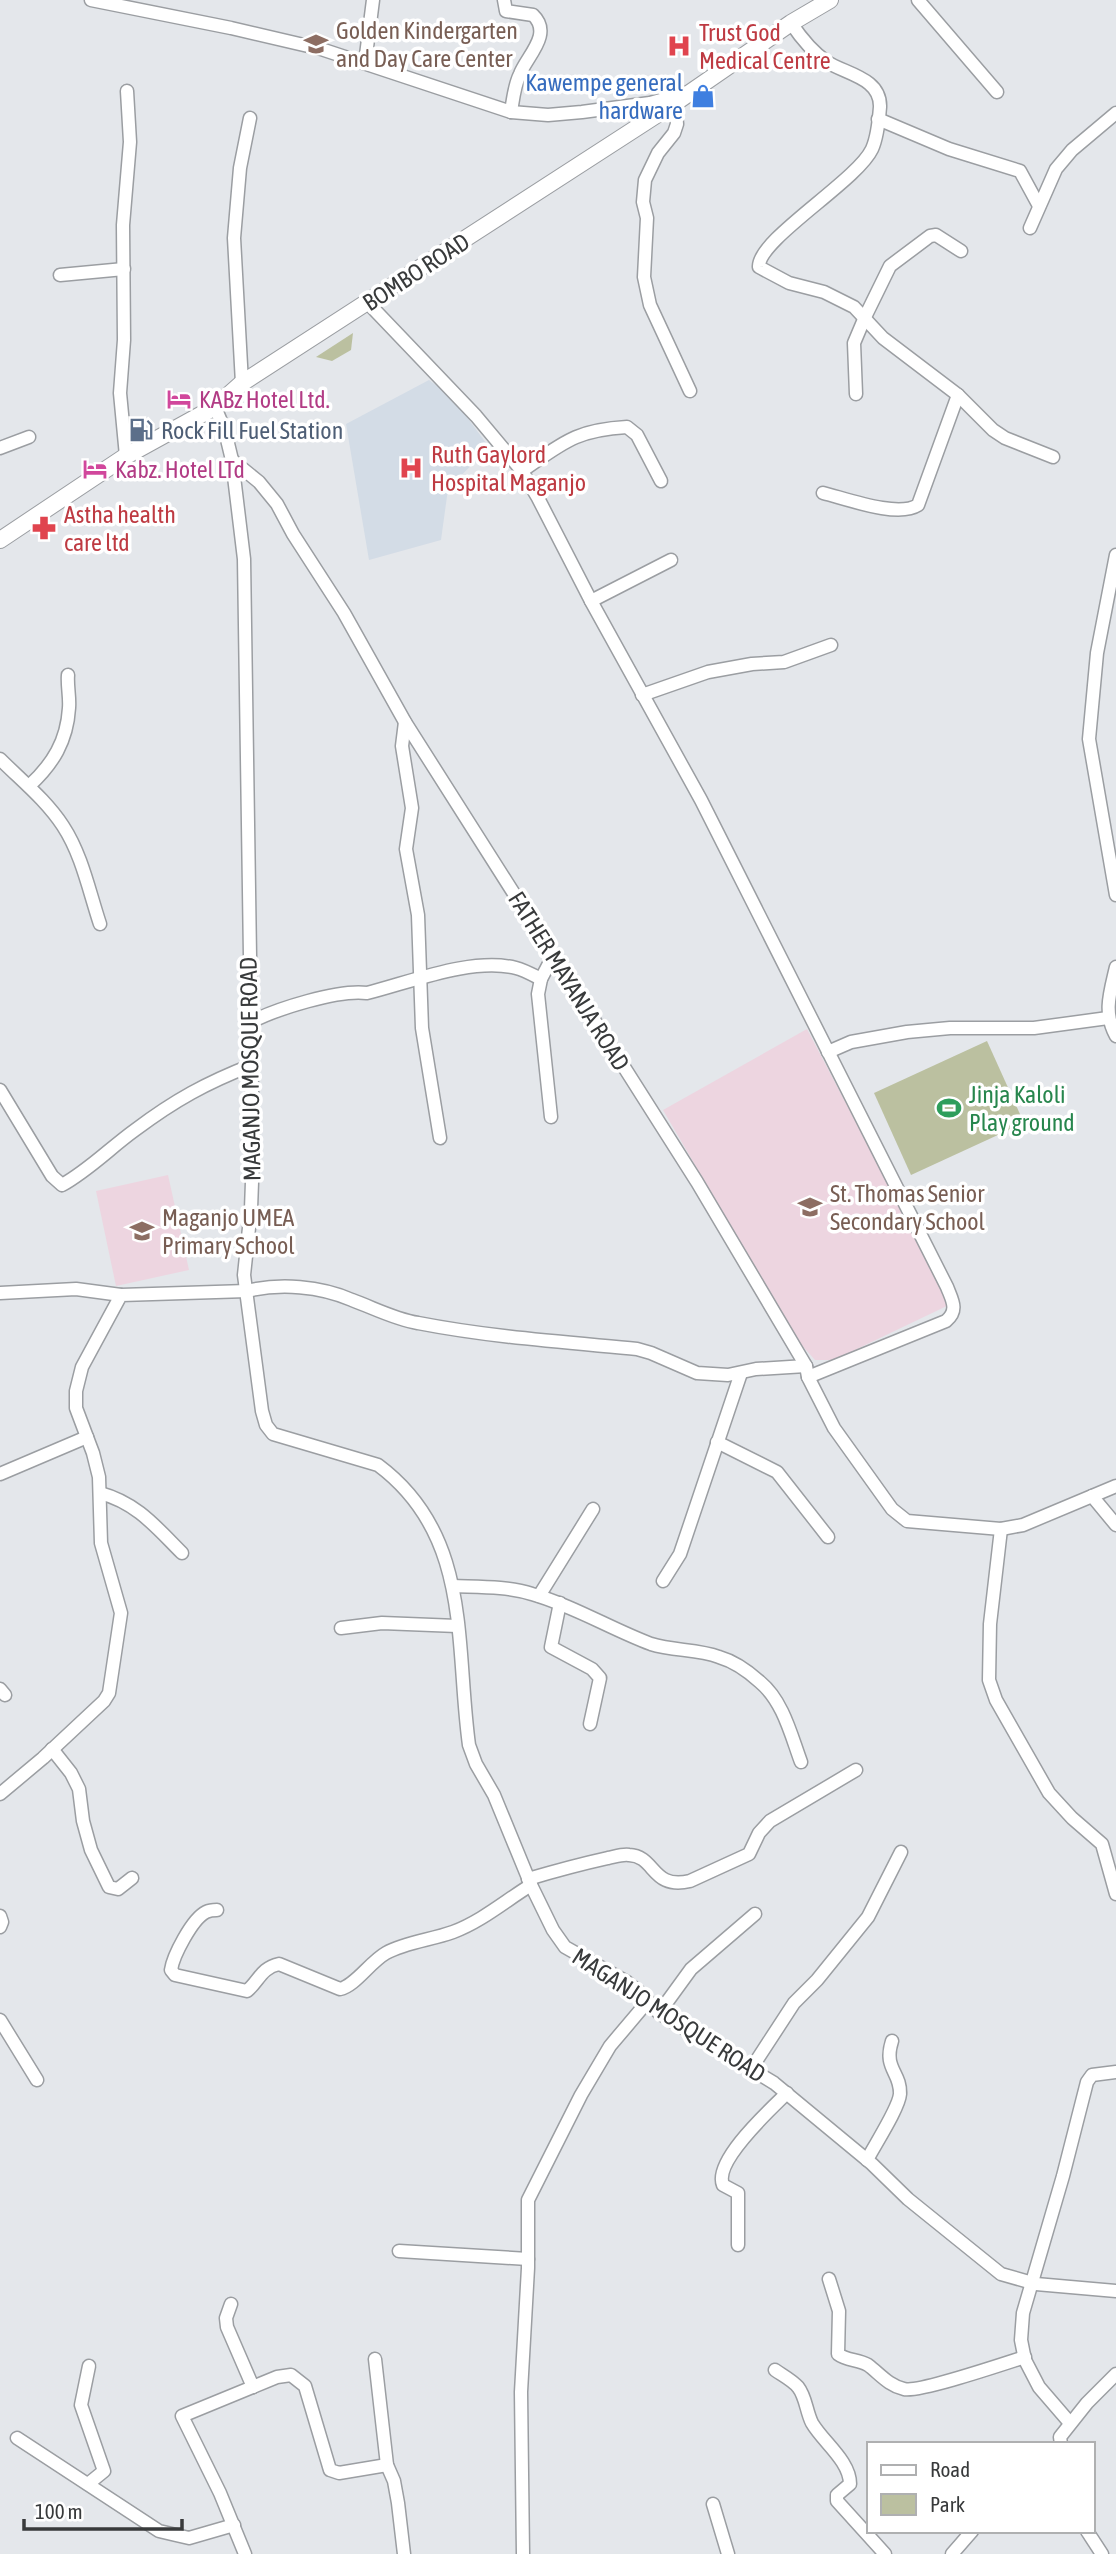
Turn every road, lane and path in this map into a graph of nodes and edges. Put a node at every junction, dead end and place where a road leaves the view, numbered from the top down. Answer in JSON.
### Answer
{"nodes":[{"id":1,"x":91,"y":0,"type":"edge"},
{"id":2,"x":373,"y":0,"type":"edge"},
{"id":3,"x":504,"y":0,"type":"edge"},
{"id":4,"x":831,"y":0,"type":"edge"},
{"id":5,"x":918,"y":0,"type":"edge"},
{"id":6,"x":120,"y":2,"type":"edge"},
{"id":7,"x":791,"y":23,"type":"junction"},
{"id":8,"x":365,"y":63,"type":"junction"},
{"id":9,"x":127,"y":91,"type":"dead end"},
{"id":10,"x":997,"y":92,"type":"dead end"},
{"id":11,"x":680,"y":98,"type":"junction"},
{"id":12,"x":511,"y":112,"type":"junction"},
{"id":13,"x":1116,"y":113,"type":"edge"},
{"id":14,"x":250,"y":118,"type":"dead end"},
{"id":15,"x":878,"y":119,"type":"junction"},
{"id":16,"x":1039,"y":206,"type":"junction"},
{"id":17,"x":1030,"y":228,"type":"dead end"},
{"id":18,"x":961,"y":251,"type":"dead end"},
{"id":19,"x":124,"y":269,"type":"junction"},
{"id":20,"x":60,"y":275,"type":"dead end"},
{"id":21,"x":368,"y":303,"type":"junction"},
{"id":22,"x":864,"y":317,"type":"junction"},
{"id":23,"x":242,"y":383,"type":"junction"},
{"id":24,"x":690,"y":391,"type":"dead end"},
{"id":25,"x":856,"y":394,"type":"dead end"},
{"id":26,"x":958,"y":395,"type":"junction"},
{"id":27,"x":215,"y":407,"type":"junction"},
{"id":28,"x":29,"y":437,"type":"dead end"},
{"id":29,"x":0,"y":448,"type":"edge"},
{"id":30,"x":126,"y":456,"type":"junction"},
{"id":31,"x":1053,"y":457,"type":"dead end"},
{"id":32,"x":232,"y":460,"type":"junction"},
{"id":33,"x":522,"y":471,"type":"junction"},
{"id":34,"x":661,"y":481,"type":"dead end"},
{"id":35,"x":823,"y":493,"type":"dead end"},
{"id":36,"x":0,"y":540,"type":"edge"},
{"id":37,"x":1116,"y":555,"type":"edge"},
{"id":38,"x":671,"y":560,"type":"dead end"},
{"id":39,"x":592,"y":601,"type":"junction"},
{"id":40,"x":831,"y":645,"type":"dead end"},
{"id":41,"x":68,"y":675,"type":"dead end"},
{"id":42,"x":642,"y":695,"type":"junction"},
{"id":43,"x":405,"y":722,"type":"junction"},
{"id":44,"x":0,"y":759,"type":"edge"},
{"id":45,"x":29,"y":786,"type":"junction"},
{"id":46,"x":1112,"y":850,"type":"edge"},
{"id":47,"x":1116,"y":895,"type":"edge"},
{"id":48,"x":100,"y":924,"type":"dead end"},
{"id":49,"x":553,"y":956,"type":"junction"},
{"id":50,"x":1116,"y":967,"type":"edge"},
{"id":51,"x":421,"y":979,"type":"junction"},
{"id":52,"x":541,"y":979,"type":"junction"},
{"id":53,"x":1108,"y":1018,"type":"junction"},
{"id":54,"x":251,"y":1022,"type":"junction"},
{"id":55,"x":1116,"y":1036,"type":"edge"},
{"id":56,"x":828,"y":1052,"type":"junction"},
{"id":57,"x":253,"y":1065,"type":"junction"},
{"id":58,"x":0,"y":1090,"type":"edge"},
{"id":59,"x":551,"y":1117,"type":"dead end"},
{"id":60,"x":440,"y":1138,"type":"dead end"},
{"id":61,"x":247,"y":1291,"type":"junction"},
{"id":62,"x":0,"y":1293,"type":"edge"},
{"id":63,"x":121,"y":1295,"type":"junction"},
{"id":64,"x":807,"y":1372,"type":"junction"},
{"id":65,"x":741,"y":1373,"type":"junction"},
{"id":66,"x":87,"y":1437,"type":"junction"},
{"id":67,"x":717,"y":1442,"type":"junction"},
{"id":68,"x":0,"y":1474,"type":"edge"},
{"id":69,"x":1116,"y":1486,"type":"edge"},
{"id":70,"x":100,"y":1493,"type":"junction"},
{"id":71,"x":1092,"y":1496,"type":"junction"},
{"id":72,"x":593,"y":1509,"type":"dead end"},
{"id":73,"x":1116,"y":1525,"type":"edge"},
{"id":74,"x":1002,"y":1529,"type":"junction"},
{"id":75,"x":828,"y":1537,"type":"dead end"},
{"id":76,"x":182,"y":1553,"type":"dead end"},
{"id":77,"x":663,"y":1581,"type":"dead end"},
{"id":78,"x":453,"y":1586,"type":"junction"},
{"id":79,"x":539,"y":1596,"type":"junction"},
{"id":80,"x":560,"y":1603,"type":"junction"},
{"id":81,"x":457,"y":1626,"type":"junction"},
{"id":82,"x":341,"y":1628,"type":"dead end"},
{"id":83,"x":590,"y":1724,"type":"dead end"},
{"id":84,"x":52,"y":1749,"type":"junction"},
{"id":85,"x":801,"y":1762,"type":"dead end"},
{"id":86,"x":856,"y":1770,"type":"dead end"},
{"id":87,"x":0,"y":1794,"type":"edge"},
{"id":88,"x":901,"y":1852,"type":"dead end"},
{"id":89,"x":132,"y":1878,"type":"dead end"},
{"id":90,"x":529,"y":1882,"type":"junction"},
{"id":91,"x":1116,"y":1894,"type":"edge"},
{"id":92,"x":217,"y":1910,"type":"dead end"},
{"id":93,"x":755,"y":1913,"type":"dead end"},
{"id":94,"x":0,"y":1916,"type":"edge"},
{"id":95,"x":0,"y":1927,"type":"edge"},
{"id":96,"x":648,"y":2001,"type":"junction"},
{"id":97,"x":659,"y":2013,"type":"junction"},
{"id":98,"x":0,"y":2020,"type":"edge"},
{"id":99,"x":892,"y":2041,"type":"dead end"},
{"id":100,"x":751,"y":2069,"type":"junction"},
{"id":101,"x":1116,"y":2072,"type":"edge"},
{"id":102,"x":37,"y":2080,"type":"dead end"},
{"id":103,"x":787,"y":2093,"type":"junction"},
{"id":104,"x":867,"y":2160,"type":"junction"},
{"id":105,"x":738,"y":2245,"type":"dead end"},
{"id":106,"x":399,"y":2251,"type":"dead end"},
{"id":107,"x":528,"y":2259,"type":"junction"},
{"id":108,"x":828,"y":2279,"type":"dead end"},
{"id":109,"x":1032,"y":2283,"type":"junction"},
{"id":110,"x":1116,"y":2291,"type":"edge"},
{"id":111,"x":231,"y":2304,"type":"dead end"},
{"id":112,"x":1025,"y":2357,"type":"junction"},
{"id":113,"x":375,"y":2359,"type":"dead end"},
{"id":114,"x":89,"y":2366,"type":"dead end"},
{"id":115,"x":775,"y":2370,"type":"dead end"},
{"id":116,"x":1116,"y":2374,"type":"edge"},
{"id":117,"x":253,"y":2387,"type":"junction"},
{"id":118,"x":1070,"y":2423,"type":"junction"},
{"id":119,"x":17,"y":2438,"type":"dead end"},
{"id":120,"x":1058,"y":2441,"type":"edge"},
{"id":121,"x":387,"y":2465,"type":"junction"},
{"id":122,"x":88,"y":2484,"type":"junction"},
{"id":123,"x":713,"y":2504,"type":"dead end"},
{"id":124,"x":234,"y":2525,"type":"junction"},
{"id":125,"x":970,"y":2533,"type":"edge"},
{"id":126,"x":1088,"y":2533,"type":"edge"},
{"id":127,"x":245,"y":2554,"type":"edge"},
{"id":128,"x":404,"y":2554,"type":"edge"},
{"id":129,"x":523,"y":2554,"type":"edge"},
{"id":130,"x":728,"y":2554,"type":"edge"},
{"id":131,"x":885,"y":2554,"type":"edge"},
{"id":132,"x":952,"y":2554,"type":"edge"},
{"id":133,"x":1102,"y":2554,"type":"edge"}],
"edges":[{"from":1,"to":6,"type":"street"},
{"from":2,"to":8,"type":"street"},
{"from":3,"to":12,"type":"street"},
{"from":4,"to":7,"type":"main road","name":"BOMBO ROAD"},
{"from":5,"to":10,"type":"street"},
{"from":6,"to":8,"type":"street"},
{"from":7,"to":11,"type":"main road","name":"BOMBO ROAD"},
{"from":7,"to":15,"type":"street"},
{"from":8,"to":12,"type":"street"},
{"from":9,"to":19,"type":"street"},
{"from":11,"to":12,"type":"street"},
{"from":11,"to":21,"type":"main road","name":"BOMBO ROAD"},
{"from":11,"to":24,"type":"street"},
{"from":13,"to":16,"type":"street"},
{"from":14,"to":23,"type":"street"},
{"from":15,"to":16,"type":"street"},
{"from":15,"to":22,"type":"street"},
{"from":16,"to":17,"type":"street"},
{"from":18,"to":22,"type":"street"},
{"from":19,"to":20,"type":"street"},
{"from":19,"to":30,"type":"street"},
{"from":21,"to":23,"type":"main road","name":"BOMBO ROAD"},
{"from":21,"to":33,"type":"street"},
{"from":22,"to":25,"type":"street"},
{"from":22,"to":26,"type":"street"},
{"from":23,"to":27,"type":"main road","name":"BOMBO ROAD"},
{"from":26,"to":31,"type":"street"},
{"from":26,"to":35,"type":"street"},
{"from":27,"to":30,"type":"main road","name":"BOMBO ROAD"},
{"from":27,"to":32,"type":"street","name":"MAGANJO MOSQUE ROAD"},
{"from":28,"to":29,"type":"street"},
{"from":30,"to":36,"type":"main road","name":"BOMBO ROAD"},
{"from":32,"to":43,"type":"street","name":"FATHER MAYANJA ROAD"},
{"from":32,"to":54,"type":"street","name":"MAGANJO MOSQUE ROAD"},
{"from":33,"to":34,"type":"street"},
{"from":33,"to":39,"type":"street"},
{"from":37,"to":46,"type":"street"},
{"from":38,"to":39,"type":"street"},
{"from":39,"to":42,"type":"street"},
{"from":40,"to":42,"type":"street"},
{"from":41,"to":45,"type":"street"},
{"from":42,"to":56,"type":"street"},
{"from":43,"to":49,"type":"street","name":"FATHER MAYANJA ROAD"},
{"from":43,"to":51,"type":"street"},
{"from":44,"to":45,"type":"street"},
{"from":45,"to":48,"type":"street"},
{"from":46,"to":47,"type":"street"},
{"from":49,"to":52,"type":"street"},
{"from":49,"to":64,"type":"street","name":"FATHER MAYANJA ROAD"},
{"from":50,"to":53,"type":"street"},
{"from":51,"to":52,"type":"street"},
{"from":51,"to":54,"type":"street"},
{"from":51,"to":60,"type":"street"},
{"from":52,"to":59,"type":"street"},
{"from":53,"to":55,"type":"street"},
{"from":53,"to":56,"type":"street"},
{"from":54,"to":57,"type":"street","name":"MAGANJO MOSQUE ROAD"},
{"from":56,"to":64,"type":"street"},
{"from":57,"to":58,"type":"street"},
{"from":57,"to":61,"type":"street","name":"MAGANJO MOSQUE ROAD"},
{"from":61,"to":63,"type":"street"},
{"from":61,"to":65,"type":"street"},
{"from":61,"to":78,"type":"street","name":"MAGANJO MOSQUE ROAD"},
{"from":62,"to":63,"type":"street"},
{"from":63,"to":66,"type":"street"},
{"from":64,"to":65,"type":"street"},
{"from":64,"to":74,"type":"street","name":"FATHER MAYANJA ROAD"},
{"from":65,"to":67,"type":"street"},
{"from":66,"to":68,"type":"street"},
{"from":66,"to":70,"type":"street"},
{"from":67,"to":75,"type":"street"},
{"from":67,"to":77,"type":"street"},
{"from":69,"to":71,"type":"street","name":"FATHER MAYANJA ROAD"},
{"from":70,"to":76,"type":"street"},
{"from":70,"to":84,"type":"street"},
{"from":71,"to":73,"type":"street"},
{"from":71,"to":74,"type":"street","name":"FATHER MAYANJA ROAD"},
{"from":72,"to":79,"type":"street"},
{"from":74,"to":91,"type":"street"},
{"from":78,"to":79,"type":"street"},
{"from":78,"to":81,"type":"street","name":"MAGANJO MOSQUE ROAD"},
{"from":79,"to":80,"type":"street"},
{"from":80,"to":83,"type":"street"},
{"from":80,"to":85,"type":"street"},
{"from":81,"to":82,"type":"street"},
{"from":81,"to":90,"type":"street","name":"MAGANJO MOSQUE ROAD"},
{"from":84,"to":87,"type":"street"},
{"from":84,"to":89,"type":"street"},
{"from":86,"to":90,"type":"street"},
{"from":88,"to":100,"type":"street"},
{"from":90,"to":92,"type":"street"},
{"from":90,"to":96,"type":"street","name":"MAGANJO MOSQUE ROAD"},
{"from":93,"to":97,"type":"street"},
{"from":94,"to":95,"type":"street"},
{"from":96,"to":97,"type":"street","name":"MAGANJO MOSQUE ROAD"},
{"from":96,"to":107,"type":"street"},
{"from":97,"to":100,"type":"street","name":"MAGANJO MOSQUE ROAD"},
{"from":98,"to":102,"type":"street"},
{"from":99,"to":104,"type":"street"},
{"from":100,"to":103,"type":"street","name":"MAGANJO MOSQUE ROAD"},
{"from":101,"to":109,"type":"street"},
{"from":103,"to":104,"type":"street","name":"MAGANJO MOSQUE ROAD"},
{"from":103,"to":105,"type":"street"},
{"from":104,"to":109,"type":"street","name":"MAGANJO MOSQUE ROAD"},
{"from":106,"to":107,"type":"street"},
{"from":107,"to":129,"type":"street"},
{"from":108,"to":112,"type":"street"},
{"from":109,"to":110,"type":"street","name":"MAGANJO MOSQUE ROAD"},
{"from":109,"to":112,"type":"street"},
{"from":111,"to":117,"type":"street"},
{"from":112,"to":118,"type":"street"},
{"from":113,"to":121,"type":"street"},
{"from":114,"to":122,"type":"street"},
{"from":115,"to":131,"type":"street"},
{"from":116,"to":118,"type":"street"},
{"from":117,"to":121,"type":"street"},
{"from":117,"to":124,"type":"street"},
{"from":118,"to":120,"type":"street"},
{"from":119,"to":122,"type":"street"},
{"from":121,"to":128,"type":"street"},
{"from":122,"to":124,"type":"street"},
{"from":123,"to":130,"type":"street"},
{"from":124,"to":127,"type":"street"},
{"from":125,"to":132,"type":"street"},
{"from":126,"to":133,"type":"street"}]}
